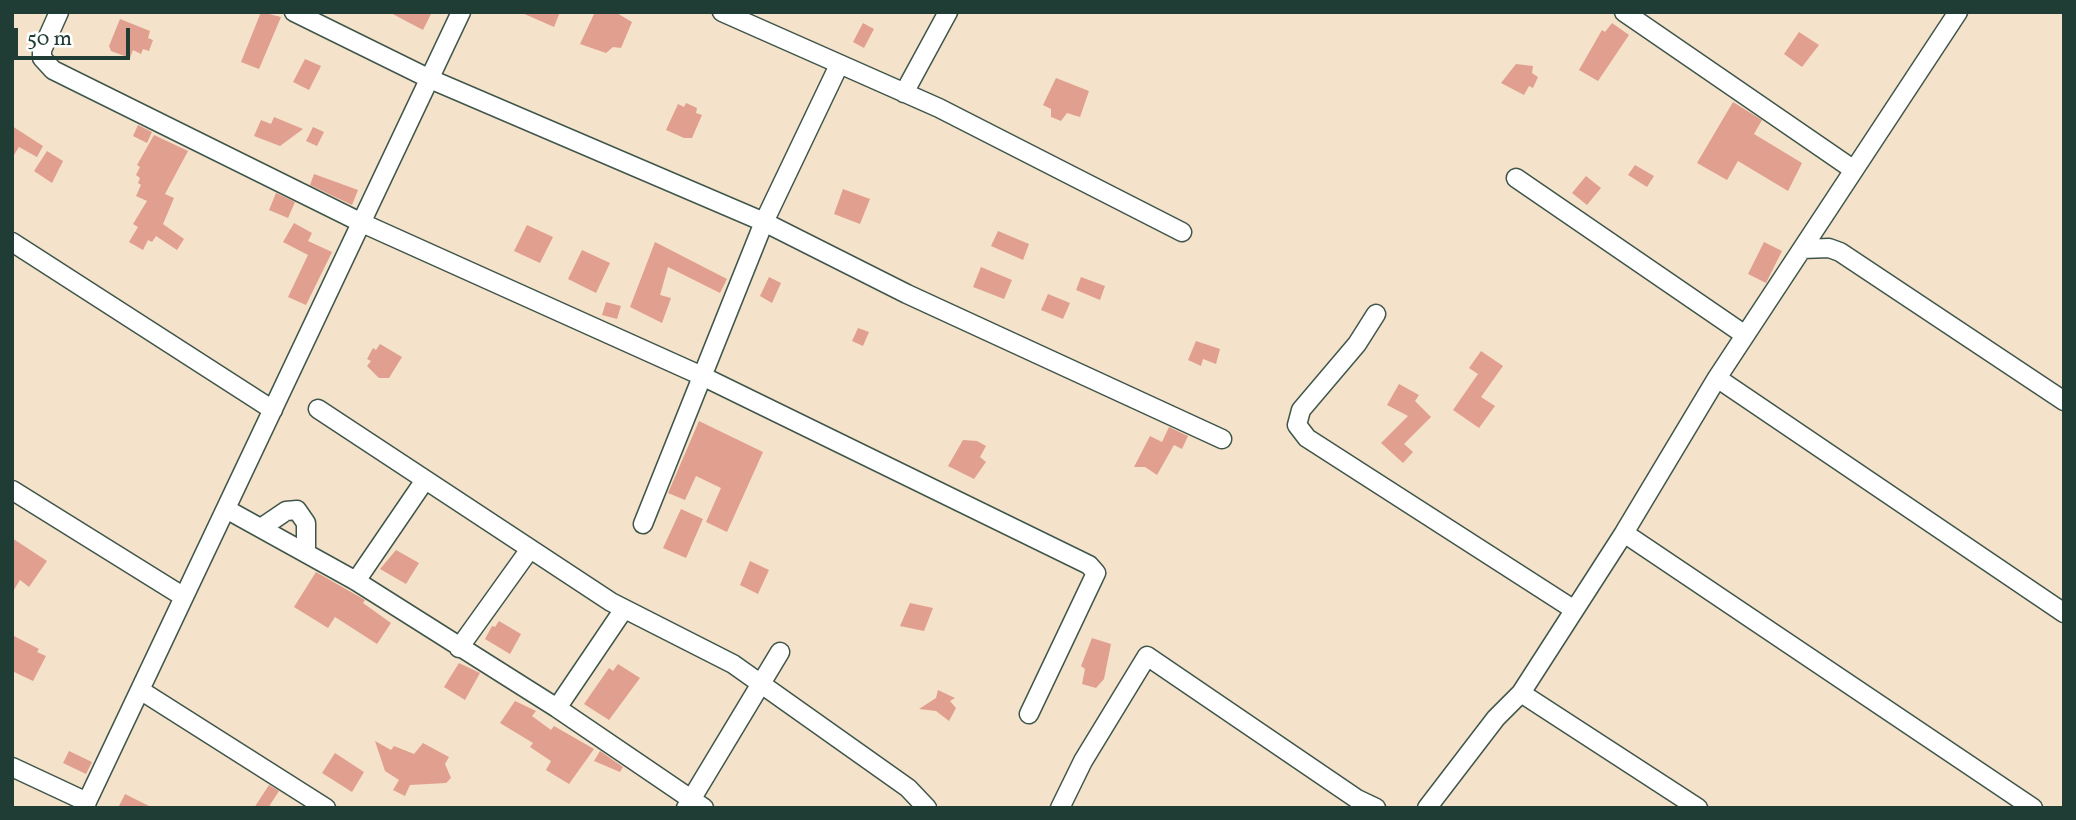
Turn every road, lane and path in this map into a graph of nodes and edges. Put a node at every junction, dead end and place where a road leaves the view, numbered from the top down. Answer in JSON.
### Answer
{"nodes":[{"id":1,"x":59,"y":12,"type":"edge"},
{"id":2,"x":294,"y":12,"type":"edge"},
{"id":3,"x":461,"y":12,"type":"edge"},
{"id":4,"x":722,"y":12,"type":"edge"},
{"id":5,"x":947,"y":12,"type":"edge"},
{"id":6,"x":1624,"y":12,"type":"edge"},
{"id":7,"x":1958,"y":12,"type":"edge"},
{"id":8,"x":839,"y":65,"type":"junction"},
{"id":9,"x":430,"y":79,"type":"junction"},
{"id":10,"x":904,"y":93,"type":"junction"},
{"id":11,"x":1854,"y":170,"type":"junction"},
{"id":12,"x":1516,"y":178,"type":"dead end"},
{"id":13,"x":764,"y":222,"type":"junction"},
{"id":14,"x":362,"y":223,"type":"junction"},
{"id":15,"x":1182,"y":232,"type":"dead end"},
{"id":16,"x":12,"y":242,"type":"edge"},
{"id":17,"x":1802,"y":249,"type":"junction"},
{"id":18,"x":1376,"y":314,"type":"dead end"},
{"id":19,"x":1745,"y":335,"type":"junction"},
{"id":20,"x":702,"y":376,"type":"junction"},
{"id":21,"x":1717,"y":378,"type":"junction"},
{"id":22,"x":2064,"y":401,"type":"edge"},
{"id":23,"x":318,"y":409,"type":"dead end"},
{"id":24,"x":273,"y":410,"type":"junction"},
{"id":25,"x":1222,"y":439,"type":"dead end"},
{"id":26,"x":425,"y":480,"type":"junction"},
{"id":27,"x":12,"y":490,"type":"edge"},
{"id":28,"x":226,"y":509,"type":"junction"},
{"id":29,"x":643,"y":524,"type":"dead end"},
{"id":30,"x":261,"y":528,"type":"junction"},
{"id":31,"x":1625,"y":533,"type":"junction"},
{"id":32,"x":530,"y":549,"type":"junction"},
{"id":33,"x":306,"y":553,"type":"junction"},
{"id":34,"x":356,"y":581,"type":"junction"},
{"id":35,"x":184,"y":597,"type":"junction"},
{"id":36,"x":624,"y":608,"type":"junction"},
{"id":37,"x":1573,"y":609,"type":"junction"},
{"id":38,"x":2064,"y":613,"type":"edge"},
{"id":39,"x":458,"y":648,"type":"junction"},
{"id":40,"x":780,"y":652,"type":"dead end"},
{"id":41,"x":760,"y":685,"type":"junction"},
{"id":42,"x":140,"y":690,"type":"junction"},
{"id":43,"x":1521,"y":693,"type":"junction"},
{"id":44,"x":557,"y":708,"type":"junction"},
{"id":45,"x":1029,"y":714,"type":"dead end"},
{"id":46,"x":12,"y":767,"type":"edge"},
{"id":47,"x":86,"y":805,"type":"edge"},
{"id":48,"x":694,"y":805,"type":"edge"},
{"id":49,"x":326,"y":808,"type":"edge"},
{"id":50,"x":927,"y":808,"type":"edge"},
{"id":51,"x":1060,"y":808,"type":"edge"},
{"id":52,"x":1376,"y":808,"type":"edge"},
{"id":53,"x":1427,"y":808,"type":"edge"},
{"id":54,"x":1698,"y":808,"type":"edge"},
{"id":55,"x":2033,"y":808,"type":"edge"}],
"edges":[{"from":1,"to":14,"type":"street"},
{"from":2,"to":9,"type":"street"},
{"from":3,"to":9,"type":"street"},
{"from":4,"to":8,"type":"street"},
{"from":5,"to":10,"type":"street"},
{"from":6,"to":11,"type":"street"},
{"from":7,"to":11,"type":"street"},
{"from":8,"to":10,"type":"street"},
{"from":8,"to":13,"type":"street"},
{"from":9,"to":13,"type":"street"},
{"from":9,"to":14,"type":"street"},
{"from":10,"to":15,"type":"street"},
{"from":11,"to":17,"type":"street"},
{"from":12,"to":19,"type":"street"},
{"from":13,"to":20,"type":"street"},
{"from":13,"to":25,"type":"street"},
{"from":14,"to":20,"type":"street"},
{"from":14,"to":24,"type":"street"},
{"from":16,"to":24,"type":"street"},
{"from":17,"to":19,"type":"street"},
{"from":17,"to":22,"type":"street"},
{"from":18,"to":37,"type":"street"},
{"from":19,"to":21,"type":"street"},
{"from":20,"to":29,"type":"street"},
{"from":20,"to":45,"type":"street"},
{"from":21,"to":31,"type":"street"},
{"from":21,"to":38,"type":"street"},
{"from":23,"to":26,"type":"street"},
{"from":24,"to":28,"type":"street"},
{"from":26,"to":32,"type":"street"},
{"from":26,"to":34,"type":"street"},
{"from":27,"to":35,"type":"street"},
{"from":28,"to":30,"type":"street"},
{"from":28,"to":35,"type":"street"},
{"from":30,"to":33,"type":"street"},
{"from":30,"to":33,"type":"street"},
{"from":31,"to":37,"type":"street"},
{"from":31,"to":55,"type":"street"},
{"from":32,"to":36,"type":"street"},
{"from":32,"to":39,"type":"street"},
{"from":33,"to":34,"type":"street"},
{"from":34,"to":39,"type":"street"},
{"from":35,"to":42,"type":"street"},
{"from":36,"to":41,"type":"street"},
{"from":36,"to":44,"type":"street"},
{"from":37,"to":43,"type":"street"},
{"from":39,"to":44,"type":"street"},
{"from":40,"to":41,"type":"street"},
{"from":41,"to":48,"type":"street"},
{"from":41,"to":50,"type":"street"},
{"from":42,"to":47,"type":"street"},
{"from":42,"to":49,"type":"street"},
{"from":43,"to":53,"type":"street"},
{"from":43,"to":54,"type":"street"},
{"from":44,"to":48,"type":"street"},
{"from":46,"to":47,"type":"street"},
{"from":51,"to":52,"type":"street"}]}
